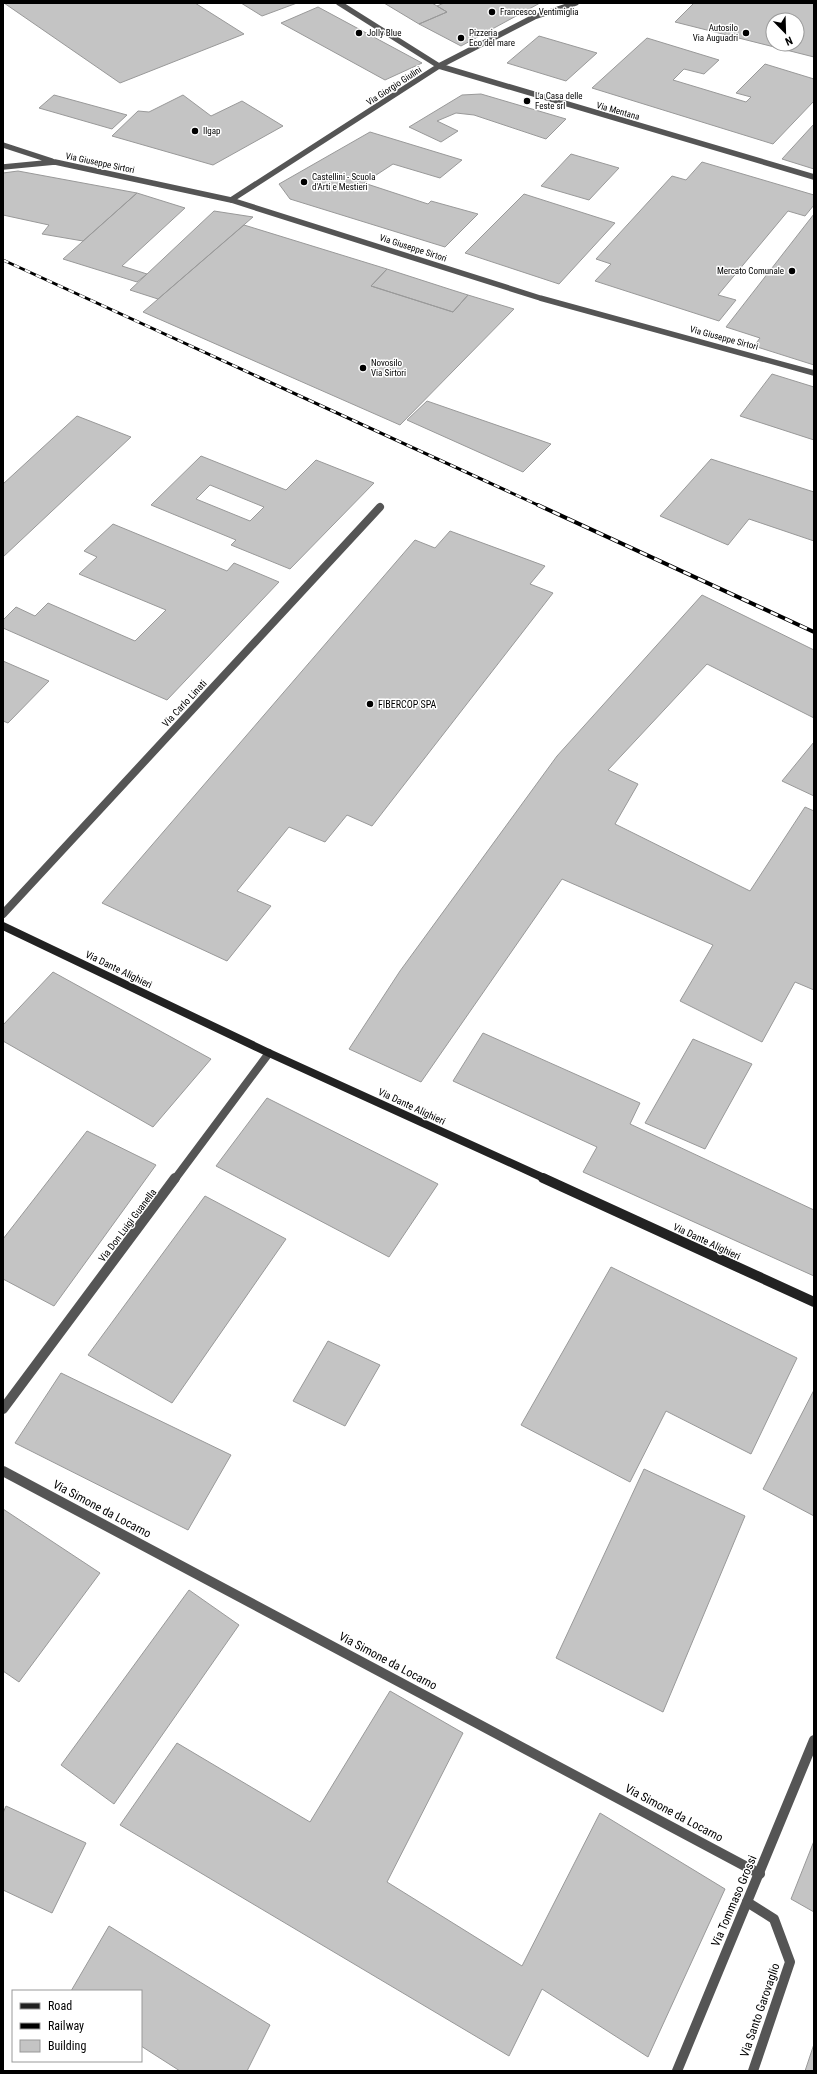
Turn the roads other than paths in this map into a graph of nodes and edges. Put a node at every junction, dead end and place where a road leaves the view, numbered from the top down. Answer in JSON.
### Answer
{"nodes":[{"id":1,"x":339,"y":3,"type":"edge"},
{"id":2,"x":576,"y":3,"type":"edge"},
{"id":3,"x":439,"y":66,"type":"junction"},
{"id":4,"x":3,"y":145,"type":"edge"},
{"id":5,"x":55,"y":162,"type":"junction"},
{"id":6,"x":3,"y":167,"type":"edge"},
{"id":7,"x":814,"y":177,"type":"edge"},
{"id":8,"x":231,"y":200,"type":"junction"},
{"id":9,"x":814,"y":373,"type":"edge"},
{"id":10,"x":380,"y":507,"type":"dead end"},
{"id":11,"x":3,"y":914,"type":"edge"},
{"id":12,"x":3,"y":926,"type":"edge"},
{"id":13,"x":269,"y":1053,"type":"junction"},
{"id":14,"x":814,"y":1302,"type":"edge"},
{"id":15,"x":3,"y":1409,"type":"edge"},
{"id":16,"x":3,"y":1471,"type":"edge"},
{"id":17,"x":814,"y":1740,"type":"edge"},
{"id":18,"x":760,"y":1874,"type":"junction"},
{"id":19,"x":747,"y":1902,"type":"junction"},
{"id":20,"x":677,"y":2071,"type":"edge"},
{"id":21,"x":753,"y":2071,"type":"edge"}],
"edges":[{"from":1,"to":3,"type":"street","name":"Via Mentana"},
{"from":2,"to":3,"type":"street","name":"Via Giorgio Giulini"},
{"from":3,"to":7,"type":"street","name":"Via Mentana"},
{"from":3,"to":8,"type":"street","name":"Via Giorgio Giulini"},
{"from":4,"to":5,"type":"street"},
{"from":5,"to":6,"type":"street","name":"Via Giuseppe Sirtori"},
{"from":5,"to":8,"type":"street","name":"Via Giuseppe Sirtori"},
{"from":8,"to":9,"type":"street","name":"Via Giuseppe Sirtori"},
{"from":10,"to":11,"type":"street","name":"Via Carlo Linati"},
{"from":12,"to":13,"type":"main road","name":"Via Dante Alighieri"},
{"from":13,"to":14,"type":"main road","name":"Via Dante Alighieri"},
{"from":13,"to":15,"type":"street","name":"Via Don Luigi Guanella"},
{"from":16,"to":18,"type":"street","name":"Via Simone da Locarno"},
{"from":17,"to":18,"type":"street","name":"Via Tommaso Grossi"},
{"from":18,"to":19,"type":"street","name":"Via Tommaso Grossi"},
{"from":19,"to":20,"type":"street","name":"Via Tommaso Grossi"},
{"from":19,"to":21,"type":"street","name":"Via Santo Garovaglio"}]}
